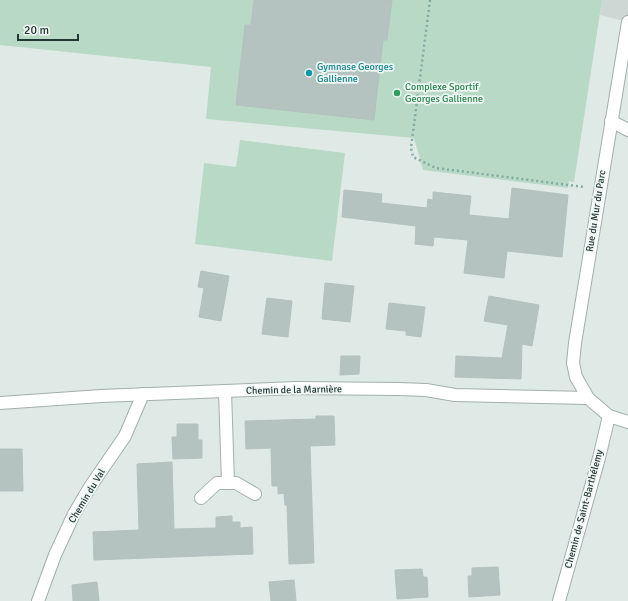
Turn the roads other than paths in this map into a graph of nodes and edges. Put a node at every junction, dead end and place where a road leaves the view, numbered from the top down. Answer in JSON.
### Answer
{"nodes":[{"id":1,"x":628,"y":22,"type":"edge"},
{"id":2,"x":611,"y":121,"type":"junction"},
{"id":3,"x":628,"y":130,"type":"edge"},
{"id":4,"x":225,"y":392,"type":"junction"},
{"id":5,"x":143,"y":394,"type":"junction"},
{"id":6,"x":588,"y":398,"type":"junction"},
{"id":7,"x":0,"y":403,"type":"edge"},
{"id":8,"x":608,"y":416,"type":"junction"},
{"id":9,"x":628,"y":422,"type":"edge"},
{"id":10,"x":228,"y":483,"type":"junction"},
{"id":11,"x":255,"y":494,"type":"dead end"},
{"id":12,"x":201,"y":498,"type":"dead end"},
{"id":13,"x":38,"y":601,"type":"edge"},
{"id":14,"x":559,"y":601,"type":"edge"}],
"edges":[{"from":1,"to":2,"type":"street","name":"Rue du Mur du Parc"},
{"from":2,"to":3,"type":"street"},
{"from":2,"to":6,"type":"street","name":"Rue du Mur du Parc"},
{"from":4,"to":5,"type":"street","name":"Chemin de la Marnière"},
{"from":4,"to":6,"type":"street","name":"Chemin de la Marnière"},
{"from":4,"to":10,"type":"street"},
{"from":5,"to":7,"type":"street","name":"Chemin de la Marnière"},
{"from":5,"to":13,"type":"street","name":"Chemin du Val"},
{"from":6,"to":8,"type":"street","name":"Rue du Mur du Parc"},
{"from":8,"to":9,"type":"street"},
{"from":8,"to":14,"type":"street","name":"Chemin de Saint-Barthélemy"},
{"from":10,"to":11,"type":"street"},
{"from":10,"to":12,"type":"street"}]}
